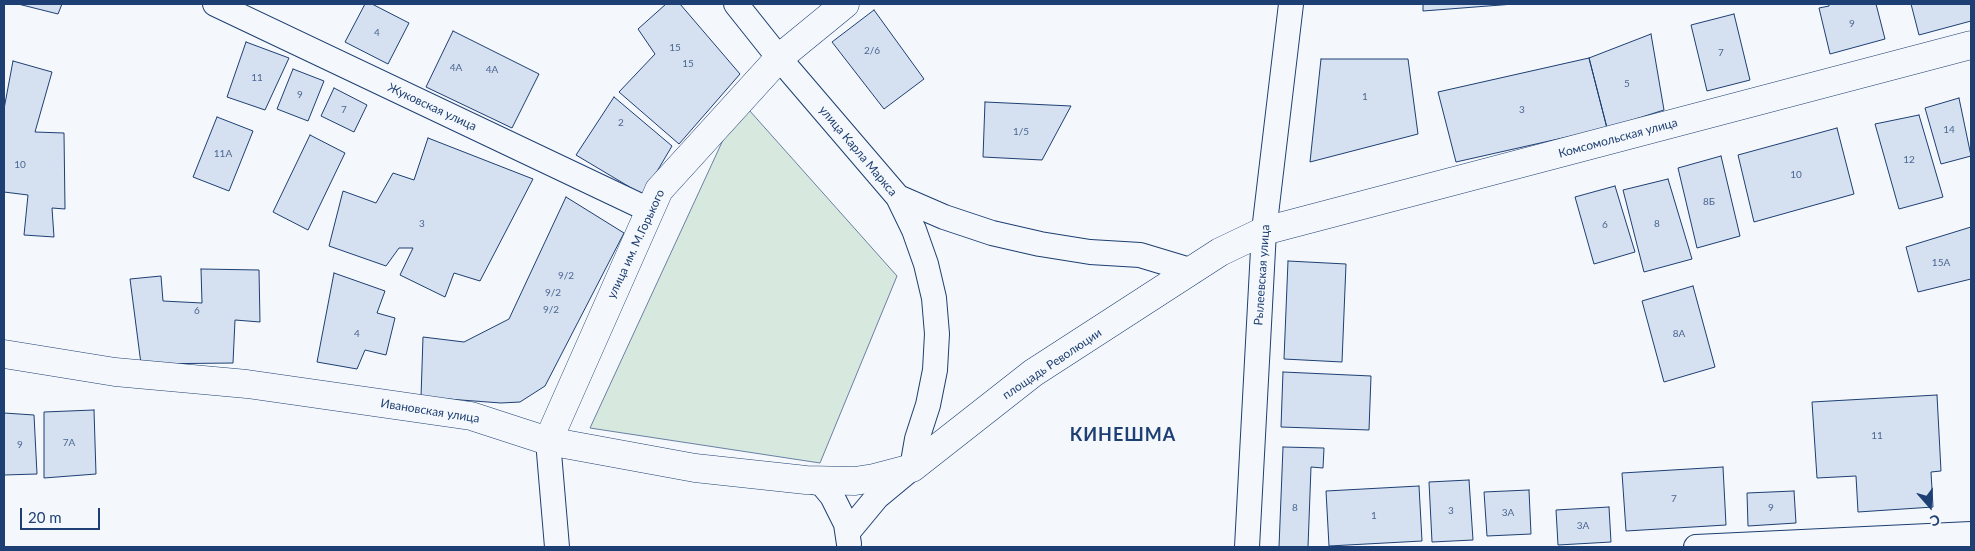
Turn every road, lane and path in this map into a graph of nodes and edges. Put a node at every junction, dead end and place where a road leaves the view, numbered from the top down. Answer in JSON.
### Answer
{"nodes":[{"id":1,"x":215,"y":4,"type":"edge"},
{"id":2,"x":736,"y":4,"type":"edge"},
{"id":3,"x":845,"y":4,"type":"edge"},
{"id":4,"x":1291,"y":4,"type":"edge"},
{"id":5,"x":1971,"y":46,"type":"edge"},
{"id":6,"x":779,"y":58,"type":"junction"},
{"id":7,"x":898,"y":197,"type":"junction"},
{"id":8,"x":649,"y":210,"type":"junction"},
{"id":9,"x":1264,"y":232,"type":"junction"},
{"id":10,"x":1193,"y":271,"type":"junction"},
{"id":11,"x":4,"y":354,"type":"edge"},
{"id":12,"x":548,"y":440,"type":"junction"},
{"id":13,"x":912,"y":468,"type":"junction"},
{"id":14,"x":806,"y":480,"type":"junction"},
{"id":15,"x":1971,"y":534,"type":"edge"},
{"id":16,"x":849,"y":540,"type":"edge"},
{"id":17,"x":557,"y":547,"type":"edge"},
{"id":18,"x":1247,"y":547,"type":"edge"},
{"id":19,"x":1696,"y":547,"type":"edge"}],
"edges":[{"from":1,"to":8,"type":"street","name":"Жуковская улица"},
{"from":2,"to":6,"type":"street","name":"улица Карла Маркса"},
{"from":3,"to":6,"type":"street","name":"улица им. М.Горького"},
{"from":4,"to":9,"type":"street","name":"Рылеевская улица"},
{"from":5,"to":9,"type":"street","name":"Комсомольская улица"},
{"from":6,"to":7,"type":"street","name":"улица Карла Маркса"},
{"from":6,"to":8,"type":"street","name":"улица им. М.Горького"},
{"from":7,"to":10,"type":"street"},
{"from":7,"to":13,"type":"street","name":"улица Карла Маркса"},
{"from":8,"to":12,"type":"street","name":"улица им. М.Горького"},
{"from":9,"to":10,"type":"street","name":"площадь Революции"},
{"from":9,"to":18,"type":"street","name":"Рылеевская улица"},
{"from":10,"to":13,"type":"street","name":"площадь Революции"},
{"from":11,"to":12,"type":"street","name":"Ивановская улица"},
{"from":12,"to":14,"type":"street","name":"Ивановская улица"},
{"from":12,"to":17,"type":"street","name":"улица им. М.Горького"},
{"from":13,"to":14,"type":"street","name":"Ивановская улица"},
{"from":13,"to":16,"type":"street","name":"площадь Революции"},
{"from":14,"to":16,"type":"street"},
{"from":15,"to":19,"type":"street"}]}
